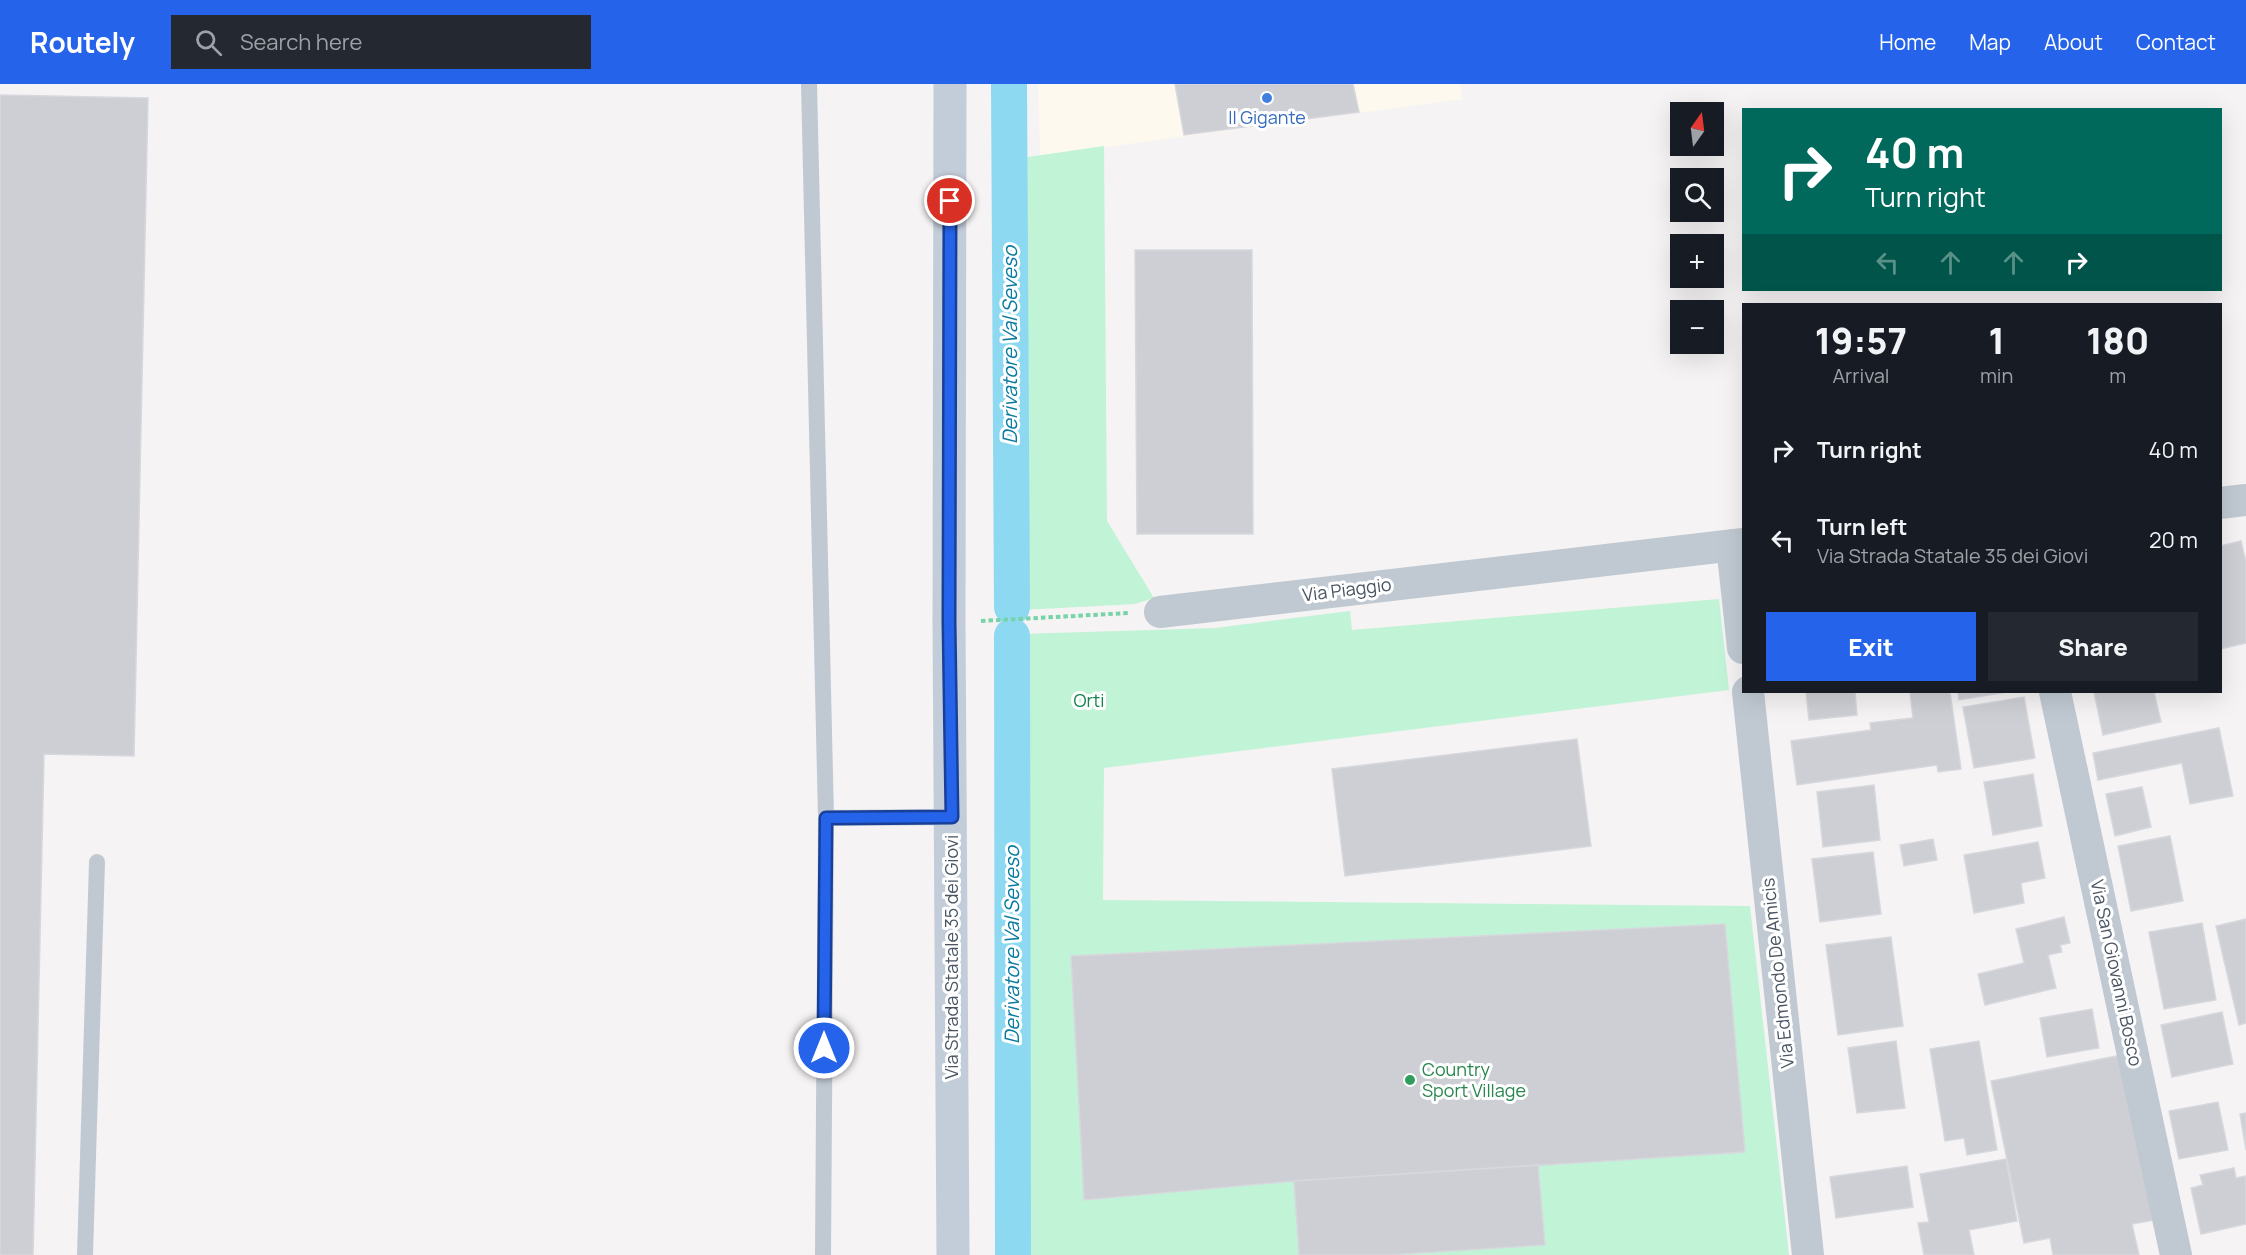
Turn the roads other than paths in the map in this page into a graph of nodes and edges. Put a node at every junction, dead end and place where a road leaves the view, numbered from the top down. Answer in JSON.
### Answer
{"nodes":[{"id":1,"x":809,"y":84,"type":"edge"},
{"id":2,"x":950,"y":84,"type":"edge"},
{"id":3,"x":2246,"y":500,"type":"edge"},
{"id":4,"x":2222,"y":502,"type":"edge"},
{"id":5,"x":1737,"y":545,"type":"edge"},
{"id":6,"x":1160,"y":612,"type":"road end"},
{"id":7,"x":1742,"y":631,"type":"edge"},
{"id":8,"x":1748,"y":693,"type":"edge"},
{"id":9,"x":2055,"y":693,"type":"edge"},
{"id":10,"x":952,"y":817,"type":"junction"},
{"id":11,"x":826,"y":818,"type":"junction"},
{"id":12,"x":97,"y":862,"type":"dead end"},
{"id":13,"x":85,"y":1255,"type":"edge"},
{"id":14,"x":823,"y":1255,"type":"edge"},
{"id":15,"x":953,"y":1255,"type":"edge"},
{"id":16,"x":1808,"y":1255,"type":"edge"},
{"id":17,"x":2176,"y":1255,"type":"edge"}],
"edges":[{"from":1,"to":11,"type":"lane"},
{"from":2,"to":10,"type":"main road","name":"Via Strada Statale 35 dei Giovi"},
{"from":3,"to":4,"type":"street"},
{"from":5,"to":6,"type":"street","name":"Via Piaggio"},
{"from":5,"to":7,"type":"street"},
{"from":8,"to":16,"type":"street","name":"Via Edmondo De Amicis"},
{"from":9,"to":17,"type":"street","name":"Via San Giovanni Bosco"},
{"from":10,"to":11,"type":"lane"},
{"from":10,"to":15,"type":"main road","name":"Via Strada Statale 35 dei Giovi"},
{"from":11,"to":14,"type":"lane"},
{"from":12,"to":13,"type":"lane"}]}
